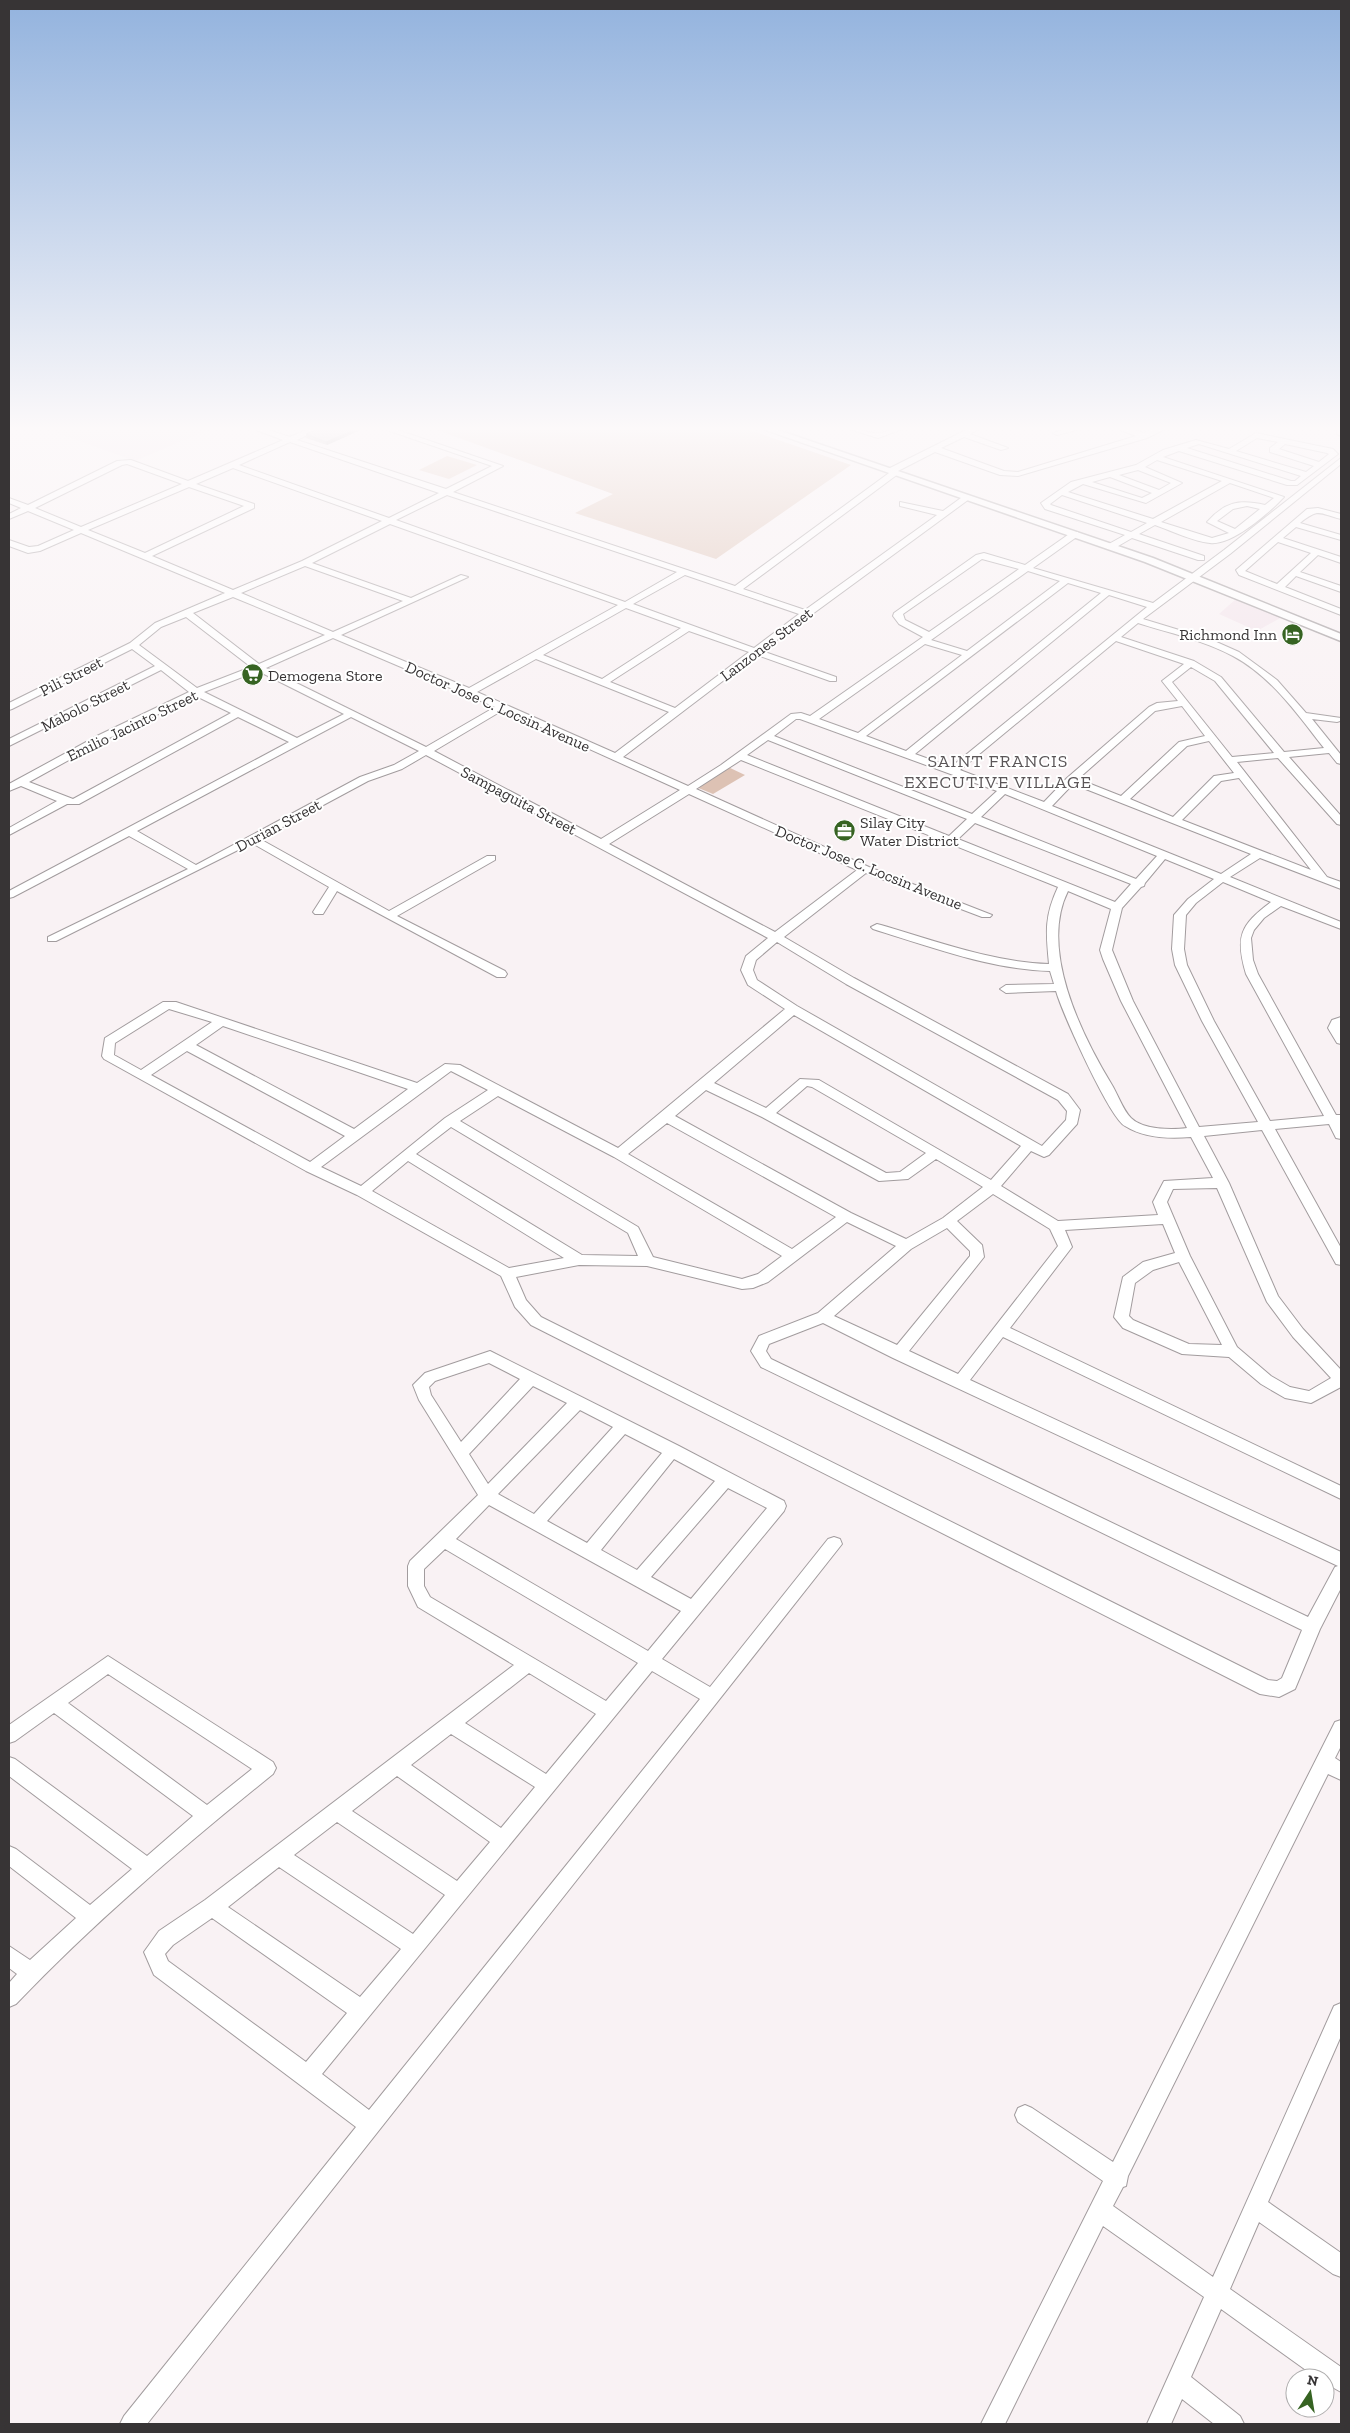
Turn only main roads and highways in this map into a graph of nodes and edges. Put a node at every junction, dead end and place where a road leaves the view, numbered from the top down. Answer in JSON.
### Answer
{"nodes":[{"id":1,"x":1090,"y":540,"type":"edge"},
{"id":2,"x":1341,"y":638,"type":"edge"}],
"edges":[{"from":1,"to":2,"type":"main road"}]}
